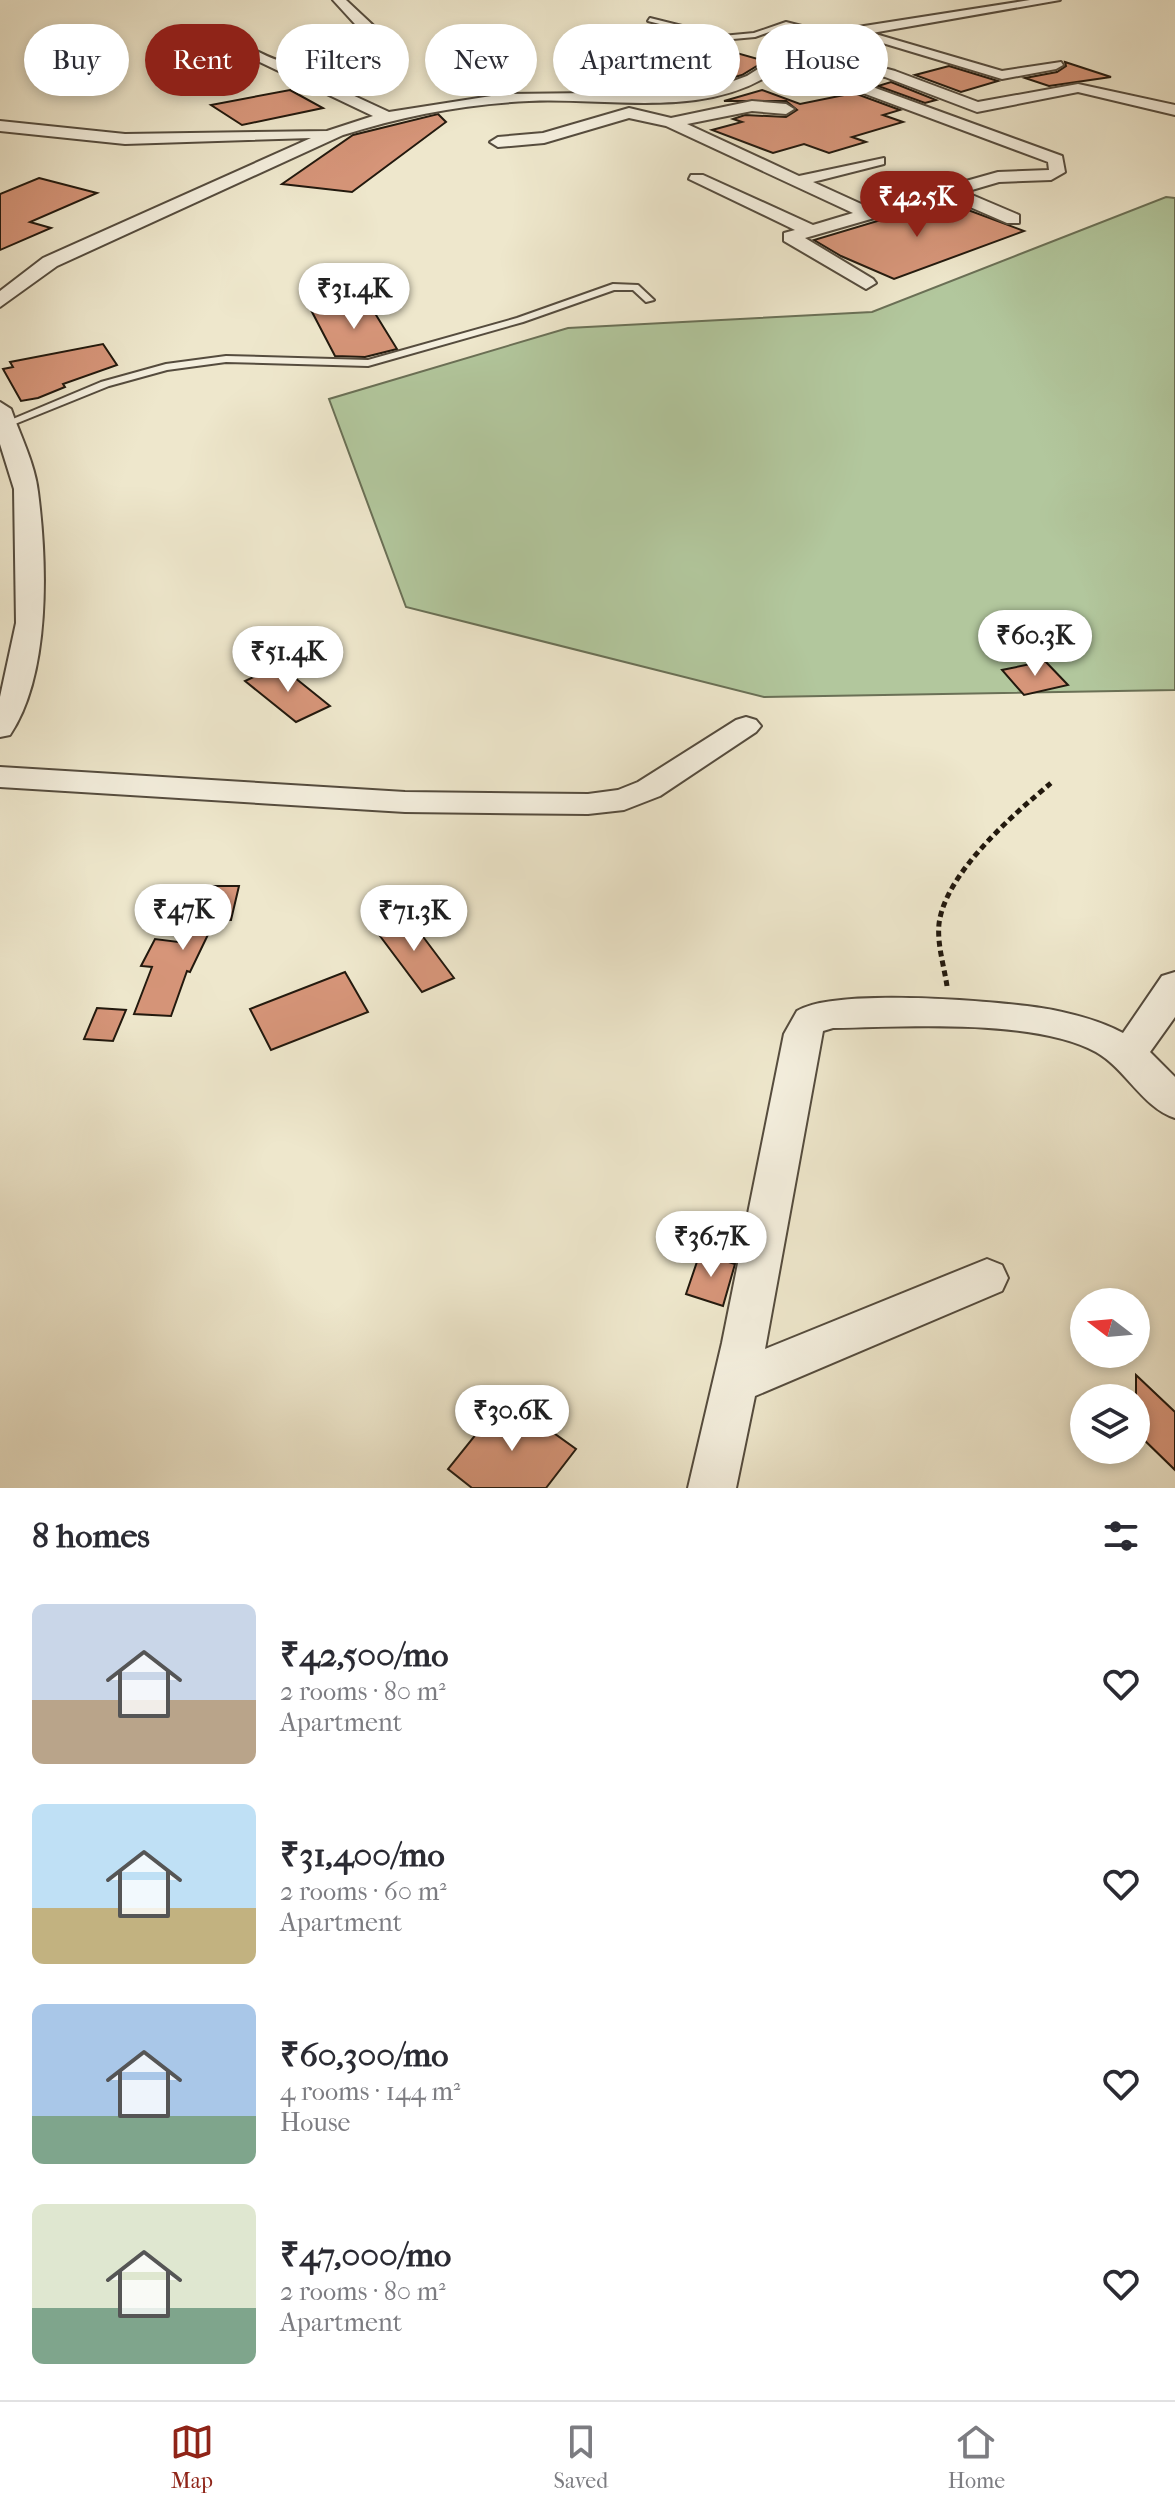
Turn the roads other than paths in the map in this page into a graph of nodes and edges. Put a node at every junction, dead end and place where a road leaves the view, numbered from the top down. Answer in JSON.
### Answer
{"nodes":[{"id":1,"x":339,"y":0,"type":"edge"},
{"id":2,"x":1054,"y":0,"type":"edge"},
{"id":3,"x":650,"y":20,"type":"dead end"},
{"id":4,"x":364,"y":24,"type":"edge"},
{"id":5,"x":888,"y":25,"type":"edge"},
{"id":6,"x":756,"y":35,"type":"edge"},
{"id":7,"x":888,"y":42,"type":"edge"},
{"id":8,"x":1056,"y":65,"type":"dead end"},
{"id":9,"x":888,"y":74,"type":"edge"},
{"id":10,"x":888,"y":93,"type":"edge"},
{"id":11,"x":343,"y":96,"type":"edge"},
{"id":12,"x":684,"y":96,"type":"edge"},
{"id":13,"x":701,"y":96,"type":"edge"},
{"id":14,"x":734,"y":108,"type":"junction"},
{"id":15,"x":786,"y":109,"type":"dead end"},
{"id":16,"x":1175,"y":110,"type":"edge"},
{"id":17,"x":387,"y":117,"type":"junction"},
{"id":18,"x":671,"y":123,"type":"junction"},
{"id":19,"x":0,"y":126,"type":"edge"},
{"id":20,"x":337,"y":132,"type":"junction"},
{"id":21,"x":498,"y":142,"type":"dead end"},
{"id":22,"x":878,"y":161,"type":"dead end"},
{"id":23,"x":697,"y":179,"type":"dead end"},
{"id":24,"x":799,"y":181,"type":"junction"},
{"id":25,"x":948,"y":191,"type":"junction"},
{"id":26,"x":868,"y":214,"type":"junction"},
{"id":27,"x":1013,"y":219,"type":"dead end"},
{"id":28,"x":808,"y":229,"type":"junction"},
{"id":29,"x":23,"y":281,"type":"junction"},
{"id":30,"x":0,"y":282,"type":"edge"},
{"id":31,"x":866,"y":283,"type":"dead end"},
{"id":32,"x":649,"y":300,"type":"dead end"},
{"id":33,"x":0,"y":301,"type":"edge"},
{"id":34,"x":3,"y":416,"type":"edge"},
{"id":35,"x":3,"y":717,"type":"edge"},
{"id":36,"x":746,"y":726,"type":"dead end"},
{"id":37,"x":0,"y":777,"type":"edge"},
{"id":38,"x":1175,"y":985,"type":"edge"},
{"id":39,"x":1126,"y":1055,"type":"junction"},
{"id":40,"x":1175,"y":1103,"type":"edge"},
{"id":41,"x":987,"y":1278,"type":"dead end"},
{"id":42,"x":736,"y":1382,"type":"junction"},
{"id":43,"x":712,"y":1488,"type":"edge"}],
"edges":[{"from":1,"to":4,"type":"street"},
{"from":2,"to":5,"type":"street"},
{"from":3,"to":6,"type":"lane"},
{"from":7,"to":8,"type":"street"},
{"from":9,"to":16,"type":"street"},
{"from":10,"to":25,"type":"street"},
{"from":11,"to":17,"type":"street"},
{"from":12,"to":17,"type":"street"},
{"from":13,"to":14,"type":"street"},
{"from":14,"to":15,"type":"street"},
{"from":14,"to":18,"type":"street"},
{"from":17,"to":20,"type":"street"},
{"from":18,"to":21,"type":"street"},
{"from":18,"to":24,"type":"street"},
{"from":19,"to":20,"type":"street"},
{"from":20,"to":29,"type":"street"},
{"from":22,"to":24,"type":"street"},
{"from":23,"to":28,"type":"street"},
{"from":24,"to":26,"type":"street"},
{"from":25,"to":26,"type":"street"},
{"from":25,"to":27,"type":"street"},
{"from":26,"to":28,"type":"street"},
{"from":28,"to":31,"type":"street"},
{"from":29,"to":30,"type":"street"},
{"from":29,"to":33,"type":"street"},
{"from":32,"to":34,"type":"lane"},
{"from":34,"to":35,"type":"street"},
{"from":36,"to":37,"type":"street"},
{"from":38,"to":39,"type":"street"},
{"from":39,"to":40,"type":"street"},
{"from":39,"to":42,"type":"street"},
{"from":41,"to":42,"type":"street"},
{"from":42,"to":43,"type":"street"}]}
